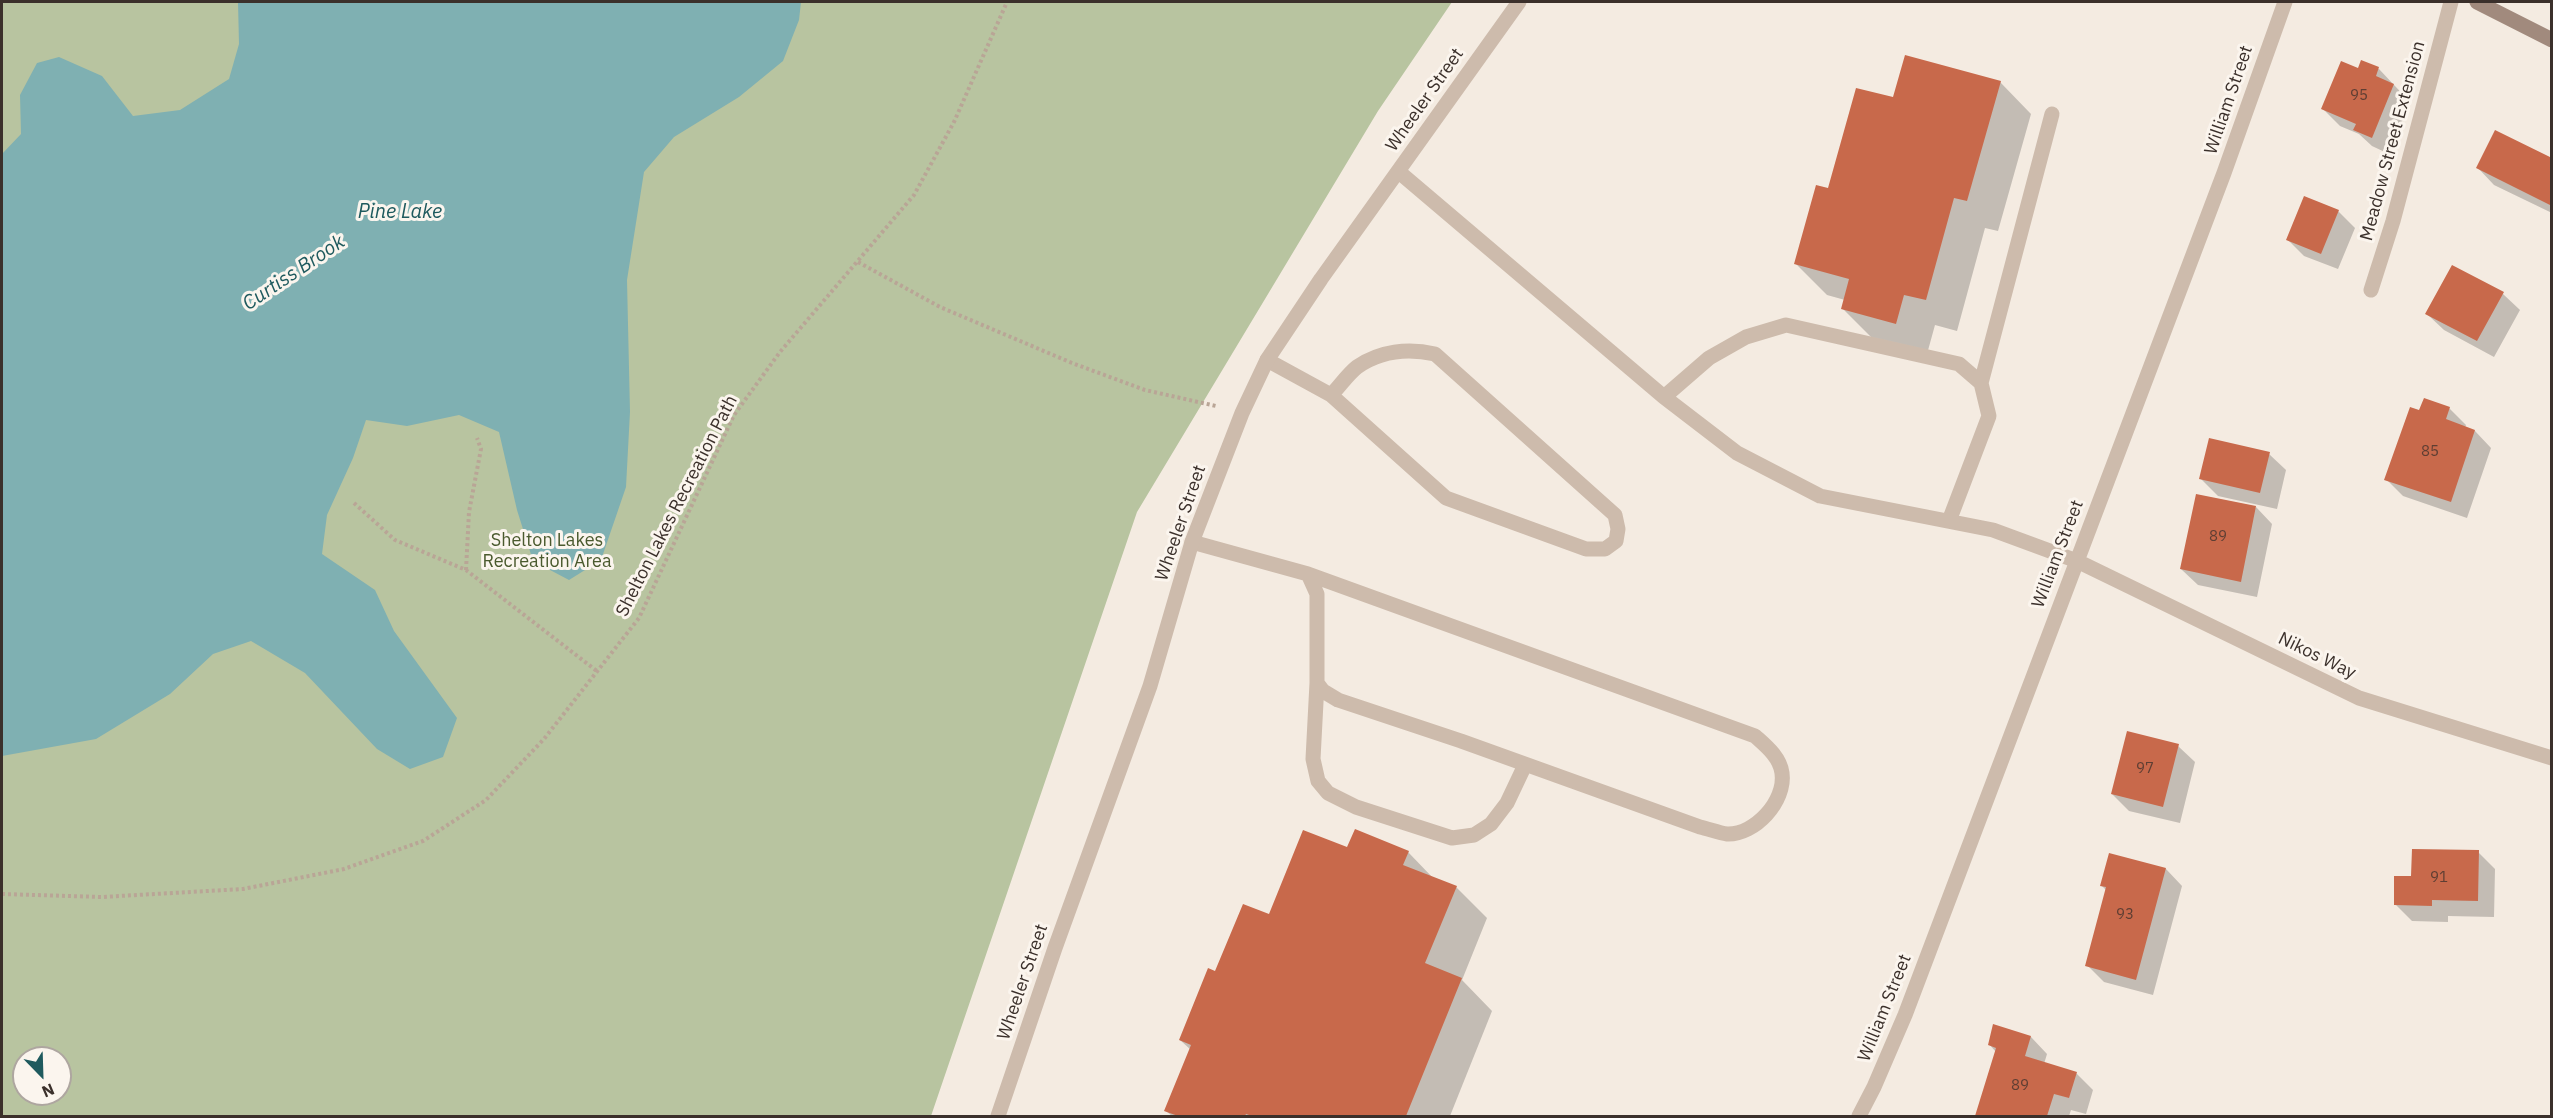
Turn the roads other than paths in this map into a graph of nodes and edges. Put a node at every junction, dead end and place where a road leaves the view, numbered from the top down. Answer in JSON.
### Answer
{"nodes":[{"id":1,"x":1519,"y":2,"type":"edge"},
{"id":2,"x":2285,"y":2,"type":"edge"},
{"id":3,"x":2451,"y":2,"type":"edge"},
{"id":4,"x":2477,"y":2,"type":"edge"},
{"id":5,"x":2552,"y":40,"type":"edge"},
{"id":6,"x":2052,"y":114,"type":"dead end"},
{"id":7,"x":1399,"y":172,"type":"junction"},
{"id":8,"x":2371,"y":290,"type":"dead end"},
{"id":9,"x":1267,"y":360,"type":"junction"},
{"id":10,"x":1981,"y":383,"type":"junction"},
{"id":11,"x":1331,"y":395,"type":"junction"},
{"id":12,"x":1664,"y":397,"type":"junction"},
{"id":13,"x":1949,"y":521,"type":"junction"},
{"id":14,"x":1192,"y":542,"type":"junction"},
{"id":15,"x":2076,"y":561,"type":"junction"},
{"id":16,"x":1308,"y":574,"type":"junction"},
{"id":17,"x":1317,"y":683,"type":"junction"},
{"id":18,"x":2552,"y":758,"type":"edge"},
{"id":19,"x":1525,"y":765,"type":"junction"},
{"id":20,"x":998,"y":1116,"type":"edge"},
{"id":21,"x":1859,"y":1116,"type":"edge"}],
"edges":[{"from":1,"to":7,"type":"street","name":"Wheeler Street"},
{"from":2,"to":15,"type":"street","name":"William Street"},
{"from":3,"to":8,"type":"street","name":"Meadow Street Extension"},
{"from":4,"to":5,"type":"street"},
{"from":6,"to":10,"type":"street"},
{"from":7,"to":9,"type":"street","name":"Wheeler Street"},
{"from":7,"to":12,"type":"street","name":"Nikos Way"},
{"from":9,"to":11,"type":"street"},
{"from":9,"to":14,"type":"street","name":"Wheeler Street"},
{"from":10,"to":12,"type":"street"},
{"from":10,"to":13,"type":"street"},
{"from":11,"to":11,"type":"street"},
{"from":12,"to":13,"type":"street","name":"Nikos Way"},
{"from":13,"to":15,"type":"street","name":"Nikos Way"},
{"from":14,"to":16,"type":"street"},
{"from":14,"to":20,"type":"street","name":"Wheeler Street"},
{"from":15,"to":18,"type":"street","name":"Nikos Way"},
{"from":15,"to":21,"type":"street","name":"William Street"},
{"from":16,"to":17,"type":"street"},
{"from":16,"to":19,"type":"street"},
{"from":17,"to":19,"type":"street"},
{"from":17,"to":19,"type":"street"}]}
